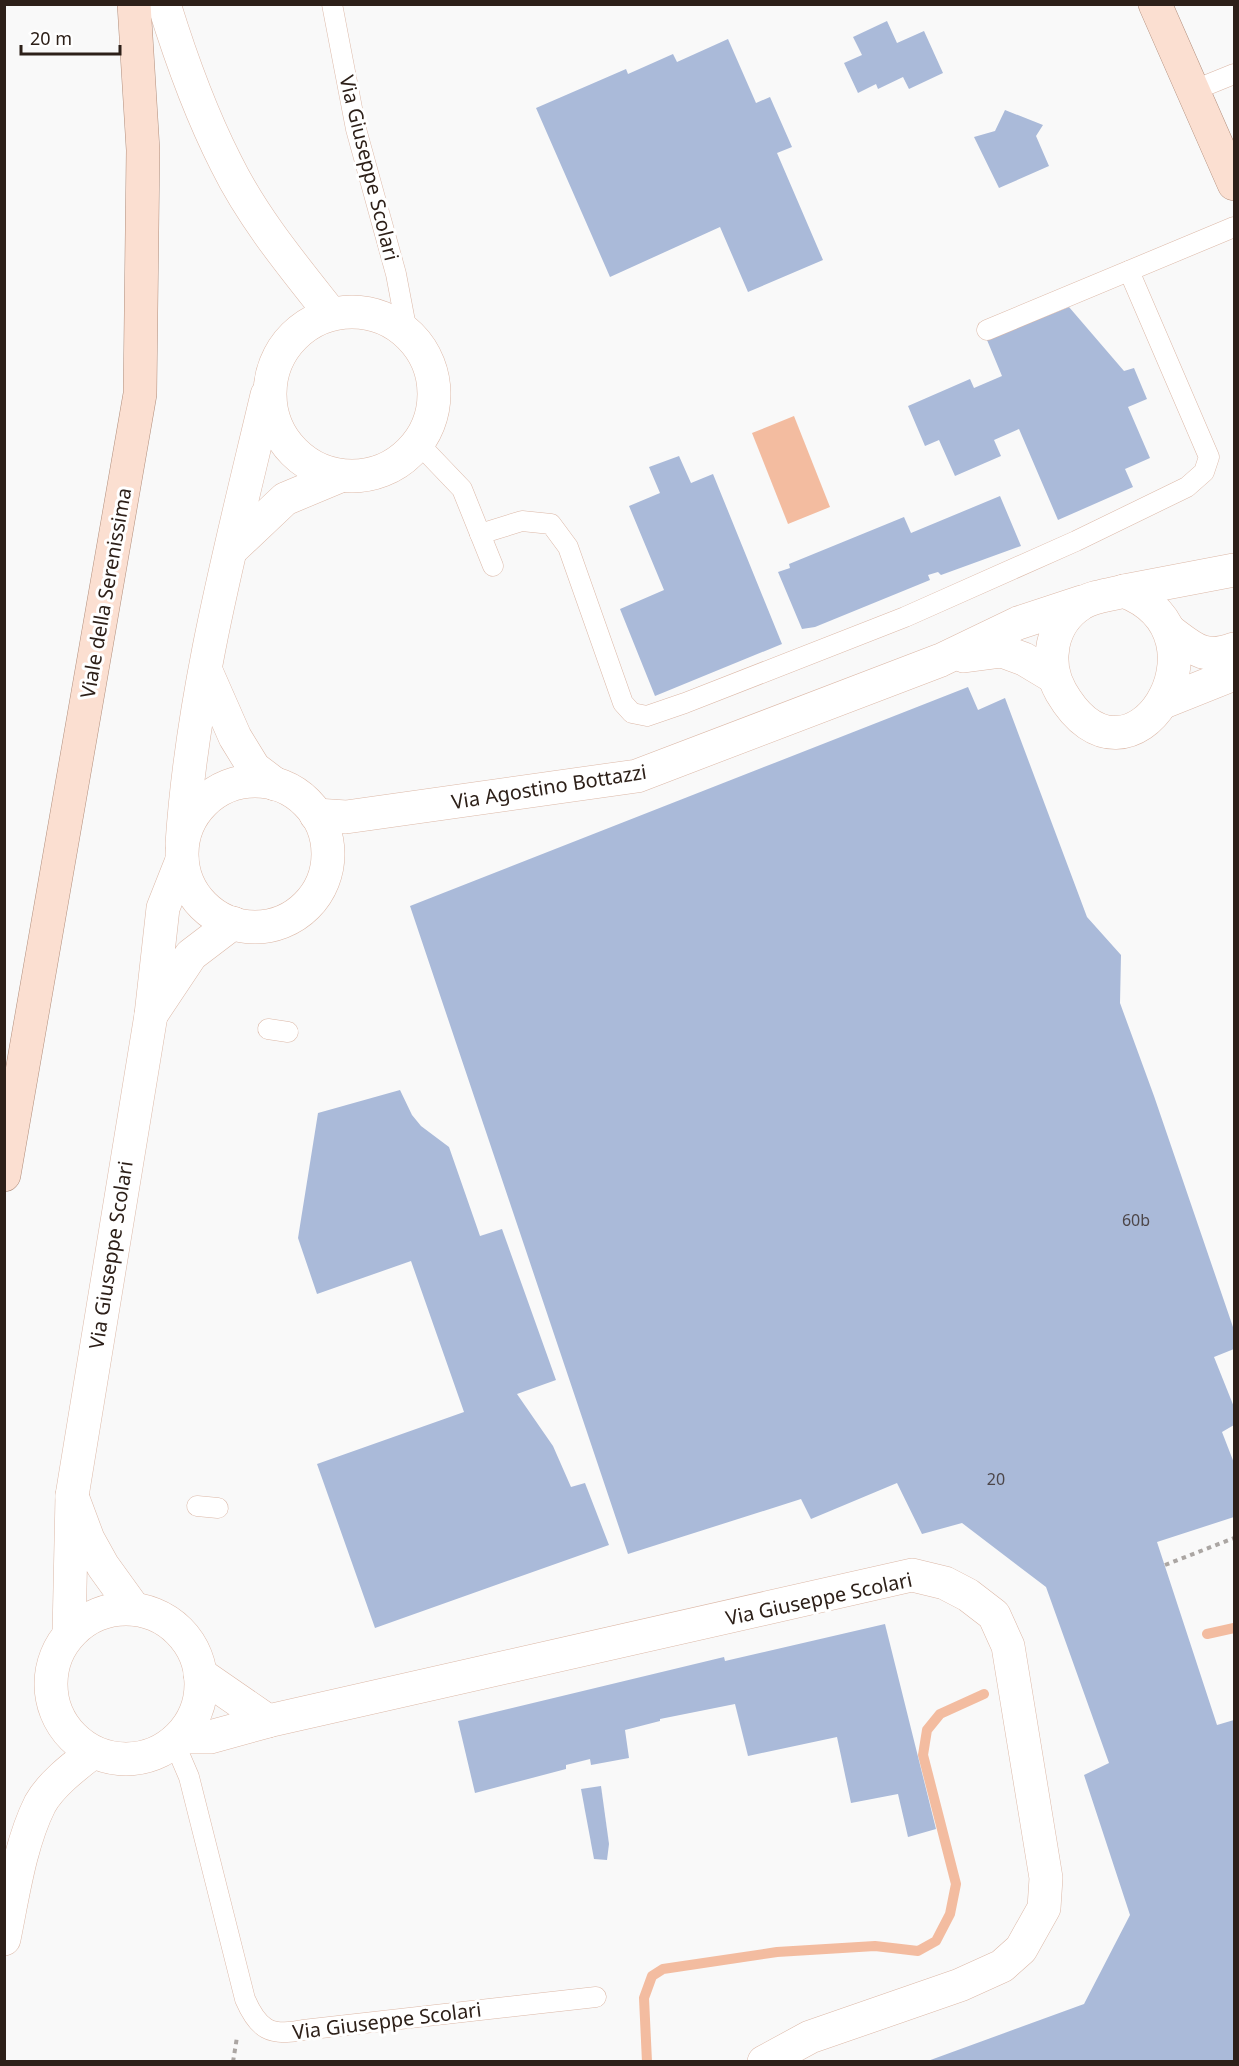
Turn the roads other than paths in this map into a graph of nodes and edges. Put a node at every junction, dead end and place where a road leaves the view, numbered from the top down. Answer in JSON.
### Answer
{"nodes":[{"id":1,"x":134,"y":4,"type":"edge"},
{"id":2,"x":164,"y":4,"type":"edge"},
{"id":3,"x":332,"y":4,"type":"edge"},
{"id":4,"x":1155,"y":4,"type":"edge"},
{"id":5,"x":1234,"y":74,"type":"edge"},
{"id":6,"x":1192,"y":91,"type":"junction"},
{"id":7,"x":1234,"y":184,"type":"edge"},
{"id":8,"x":1234,"y":227,"type":"edge"},
{"id":9,"x":1129,"y":271,"type":"junction"},
{"id":10,"x":331,"y":314,"type":"junction"},
{"id":11,"x":987,"y":330,"type":"dead end"},
{"id":12,"x":407,"y":332,"type":"junction"},
{"id":13,"x":271,"y":379,"type":"junction"},
{"id":14,"x":419,"y":444,"type":"junction"},
{"id":15,"x":340,"y":476,"type":"junction"},
{"id":16,"x":480,"y":534,"type":"junction"},
{"id":17,"x":231,"y":550,"type":"junction"},
{"id":18,"x":493,"y":566,"type":"dead end"},
{"id":19,"x":1234,"y":570,"type":"edge"},
{"id":20,"x":1124,"y":591,"type":"junction"},
{"id":21,"x":1082,"y":602,"type":"junction"},
{"id":22,"x":1171,"y":632,"type":"junction"},
{"id":23,"x":1234,"y":649,"type":"edge"},
{"id":24,"x":941,"y":660,"type":"junction"},
{"id":25,"x":206,"y":671,"type":"junction"},
{"id":26,"x":1234,"y":674,"type":"edge"},
{"id":27,"x":1054,"y":677,"type":"junction"},
{"id":28,"x":1164,"y":702,"type":"junction"},
{"id":29,"x":275,"y":784,"type":"junction"},
{"id":30,"x":316,"y":815,"type":"junction"},
{"id":31,"x":182,"y":852,"type":"junction"},
{"id":32,"x":233,"y":923,"type":"junction"},
{"id":33,"x":151,"y":1015,"type":"junction"},
{"id":34,"x":268,"y":1029,"type":"dead end"},
{"id":35,"x":288,"y":1032,"type":"dead end"},
{"id":36,"x":4,"y":1175,"type":"edge"},
{"id":37,"x":72,"y":1496,"type":"junction"},
{"id":38,"x":197,"y":1506,"type":"dead end"},
{"id":39,"x":218,"y":1508,"type":"dead end"},
{"id":40,"x":134,"y":1609,"type":"junction"},
{"id":41,"x":69,"y":1634,"type":"junction"},
{"id":42,"x":200,"y":1674,"type":"junction"},
{"id":43,"x":268,"y":1721,"type":"junction"},
{"id":44,"x":177,"y":1739,"type":"junction"},
{"id":45,"x":93,"y":1752,"type":"junction"},
{"id":46,"x":4,"y":1939,"type":"edge"},
{"id":47,"x":596,"y":1997,"type":"dead end"},
{"id":48,"x":764,"y":2061,"type":"edge"}],
"edges":[{"from":1,"to":36,"type":"main road","name":"Viale della Serenissima"},
{"from":2,"to":10,"type":"street"},
{"from":3,"to":12,"type":"lane","name":"Via Giuseppe Scolari"},
{"from":4,"to":6,"type":"main road"},
{"from":5,"to":6,"type":"lane"},
{"from":6,"to":7,"type":"main road"},
{"from":8,"to":9,"type":"lane"},
{"from":9,"to":11,"type":"lane"},
{"from":9,"to":16,"type":"lane"},
{"from":10,"to":12,"type":"street","name":"Via Giuseppe Scolari"},
{"from":10,"to":13,"type":"street","name":"Via Giuseppe Scolari"},
{"from":12,"to":14,"type":"street","name":"Via Giuseppe Scolari"},
{"from":13,"to":15,"type":"street","name":"Via Giuseppe Scolari"},
{"from":13,"to":17,"type":"street","name":"Via Giuseppe Scolari"},
{"from":14,"to":15,"type":"street","name":"Via Giuseppe Scolari"},
{"from":14,"to":16,"type":"lane"},
{"from":15,"to":17,"type":"street","name":"Via Giuseppe Scolari"},
{"from":16,"to":18,"type":"lane"},
{"from":17,"to":25,"type":"street","name":"Via Giuseppe Scolari"},
{"from":19,"to":20,"type":"street"},
{"from":20,"to":21,"type":"street"},
{"from":20,"to":22,"type":"street"},
{"from":21,"to":24,"type":"street","name":"Via Agostino Bottazzi"},
{"from":21,"to":27,"type":"street"},
{"from":22,"to":23,"type":"street"},
{"from":22,"to":28,"type":"street"},
{"from":24,"to":27,"type":"street","name":"Via Agostino Bottazzi"},
{"from":24,"to":30,"type":"street","name":"Via Agostino Bottazzi"},
{"from":25,"to":29,"type":"street","name":"Via Giuseppe Scolari"},
{"from":25,"to":31,"type":"street","name":"Via Giuseppe Scolari"},
{"from":26,"to":28,"type":"street"},
{"from":27,"to":28,"type":"street"},
{"from":29,"to":30,"type":"street","name":"Via Giuseppe Scolari"},
{"from":29,"to":31,"type":"street","name":"Via Giuseppe Scolari"},
{"from":30,"to":32,"type":"street","name":"Via Giuseppe Scolari"},
{"from":31,"to":32,"type":"street","name":"Via Giuseppe Scolari"},
{"from":31,"to":33,"type":"street","name":"Via Giuseppe Scolari"},
{"from":32,"to":33,"type":"street","name":"Via Giuseppe Scolari"},
{"from":33,"to":37,"type":"street","name":"Via Giuseppe Scolari"},
{"from":34,"to":35,"type":"lane"},
{"from":37,"to":40,"type":"street","name":"Via Giuseppe Scolari"},
{"from":37,"to":41,"type":"street","name":"Via Giuseppe Scolari"},
{"from":38,"to":39,"type":"lane"},
{"from":40,"to":41,"type":"street","name":"Via Giuseppe Scolari"},
{"from":40,"to":42,"type":"street","name":"Via Giuseppe Scolari"},
{"from":41,"to":45,"type":"street","name":"Via Giuseppe Scolari"},
{"from":42,"to":43,"type":"street"},
{"from":42,"to":44,"type":"street","name":"Via Giuseppe Scolari"},
{"from":43,"to":44,"type":"street","name":"Via Giuseppe Scolari"},
{"from":43,"to":48,"type":"street","name":"Via Giuseppe Scolari"},
{"from":44,"to":45,"type":"street","name":"Via Giuseppe Scolari"},
{"from":44,"to":47,"type":"lane","name":"Via Giuseppe Scolari"},
{"from":45,"to":46,"type":"street"}]}
